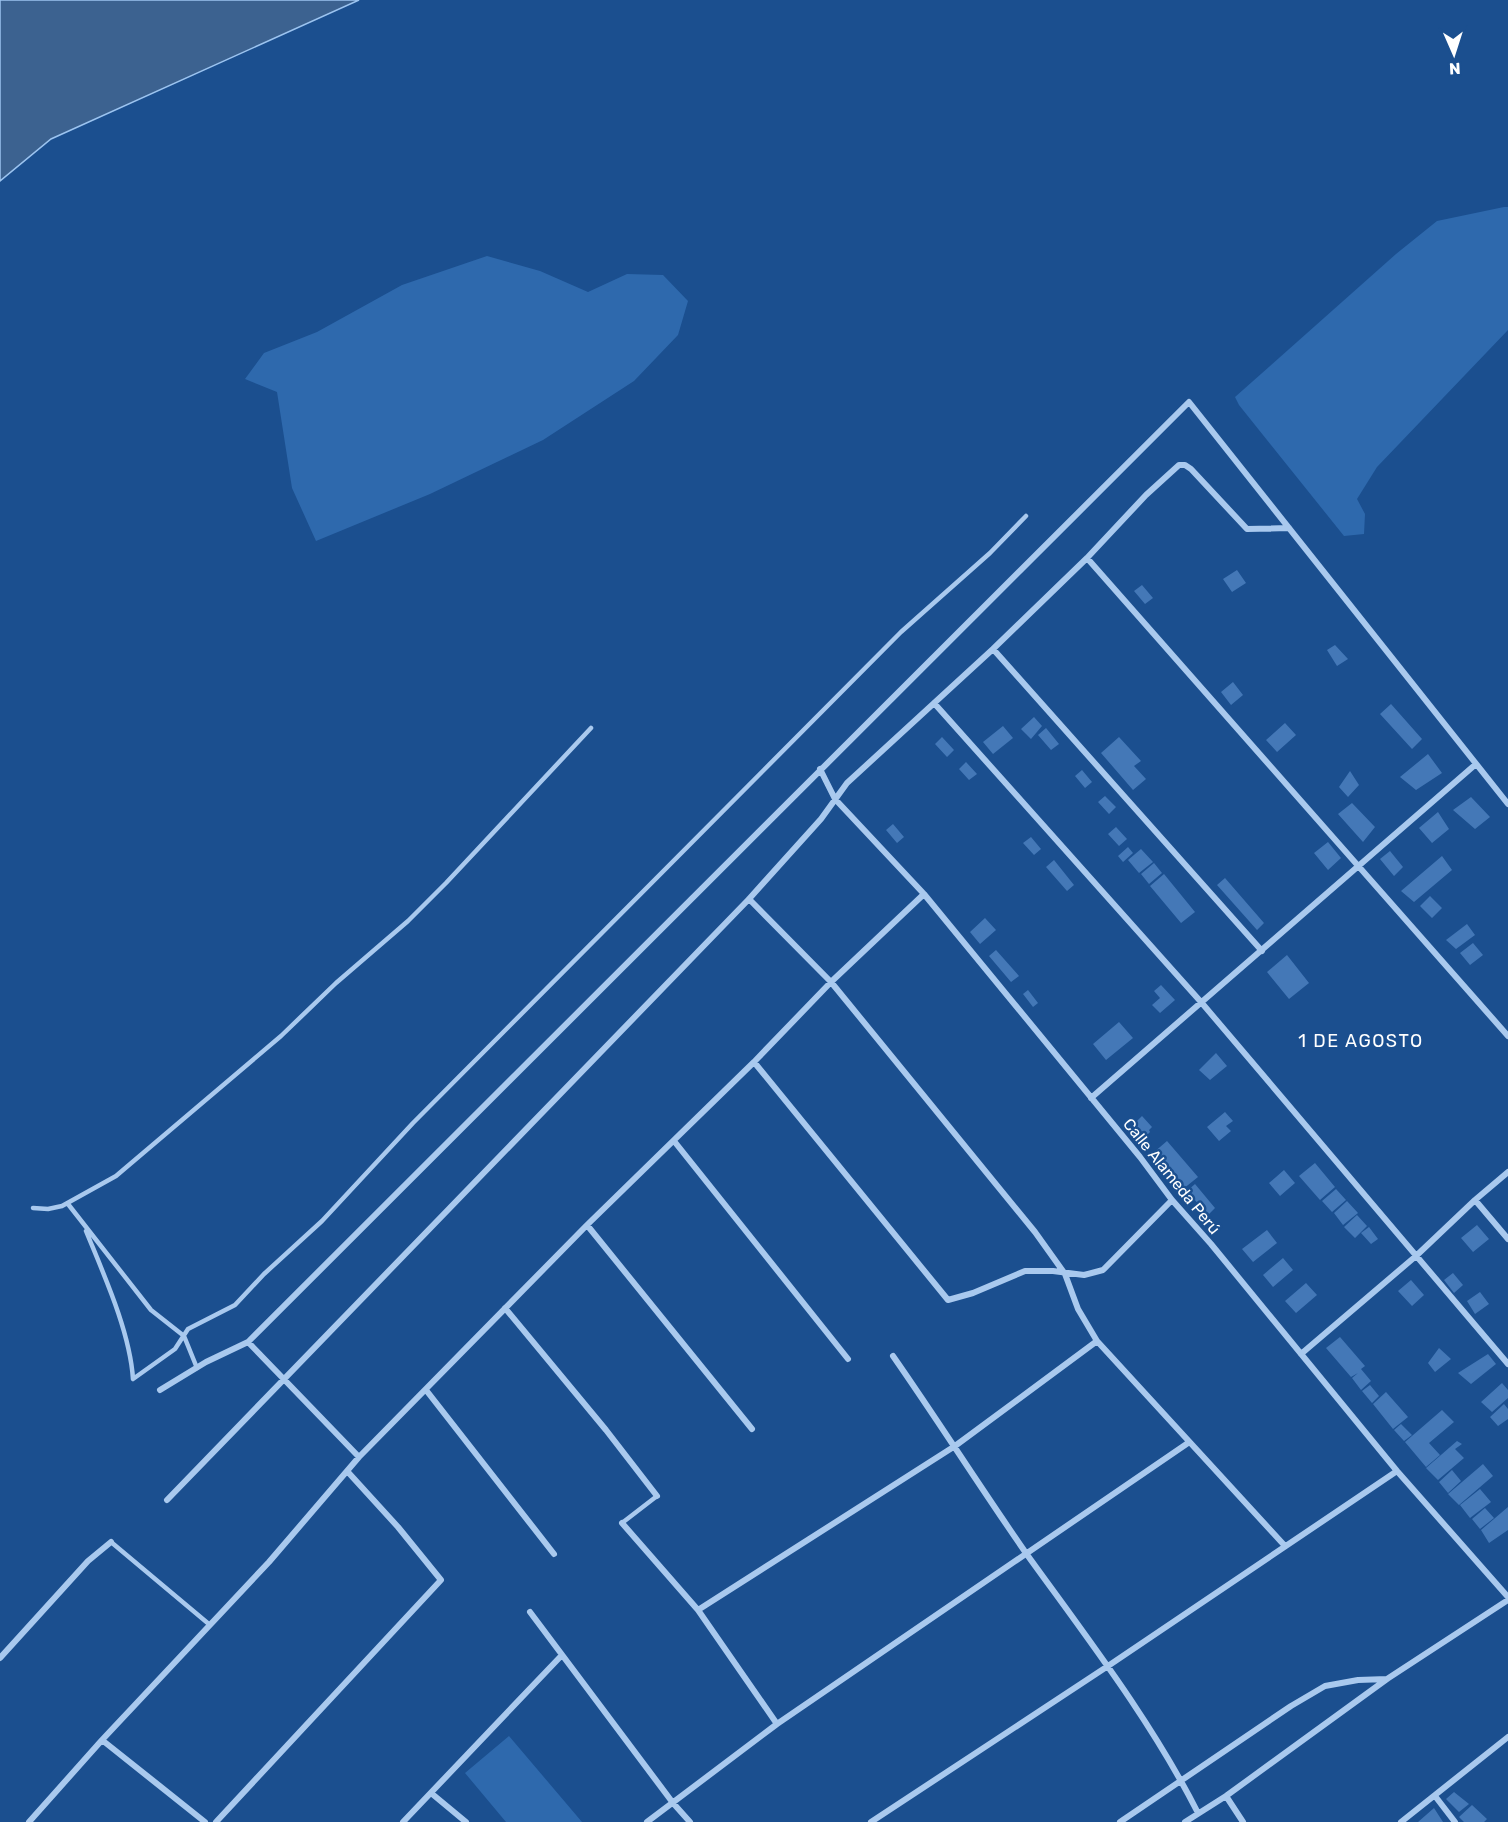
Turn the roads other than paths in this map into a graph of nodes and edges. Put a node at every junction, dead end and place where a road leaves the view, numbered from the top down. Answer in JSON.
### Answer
{"nodes":[{"id":1,"x":1026,"y":516,"type":"dead end"},
{"id":2,"x":1289,"y":528,"type":"junction"},
{"id":3,"x":1087,"y":558,"type":"junction"},
{"id":4,"x":993,"y":649,"type":"junction"},
{"id":5,"x":934,"y":703,"type":"junction"},
{"id":6,"x":591,"y":728,"type":"dead end"},
{"id":7,"x":1476,"y":764,"type":"junction"},
{"id":8,"x":820,"y":769,"type":"junction"},
{"id":9,"x":835,"y":799,"type":"junction"},
{"id":10,"x":1508,"y":804,"type":"edge"},
{"id":11,"x":1360,"y":865,"type":"junction"},
{"id":12,"x":924,"y":894,"type":"junction"},
{"id":13,"x":749,"y":899,"type":"junction"},
{"id":14,"x":1262,"y":951,"type":"junction"},
{"id":15,"x":831,"y":982,"type":"junction"},
{"id":16,"x":1201,"y":1002,"type":"junction"},
{"id":17,"x":1508,"y":1036,"type":"edge"},
{"id":18,"x":754,"y":1062,"type":"junction"},
{"id":19,"x":1091,"y":1098,"type":"junction"},
{"id":20,"x":674,"y":1141,"type":"junction"},
{"id":21,"x":1508,"y":1172,"type":"edge"},
{"id":22,"x":1172,"y":1200,"type":"junction"},
{"id":23,"x":1474,"y":1200,"type":"junction"},
{"id":24,"x":68,"y":1204,"type":"junction"},
{"id":25,"x":33,"y":1208,"type":"dead end"},
{"id":26,"x":84,"y":1224,"type":"junction"},
{"id":27,"x":587,"y":1225,"type":"junction"},
{"id":28,"x":1508,"y":1239,"type":"edge"},
{"id":29,"x":1416,"y":1257,"type":"junction"},
{"id":30,"x":1065,"y":1274,"type":"junction"},
{"id":31,"x":505,"y":1308,"type":"junction"},
{"id":32,"x":184,"y":1336,"type":"junction"},
{"id":33,"x":1097,"y":1341,"type":"junction"},
{"id":34,"x":248,"y":1342,"type":"junction"},
{"id":35,"x":1301,"y":1354,"type":"junction"},
{"id":36,"x":893,"y":1356,"type":"dead end"},
{"id":37,"x":848,"y":1359,"type":"dead end"},
{"id":38,"x":1508,"y":1364,"type":"edge"},
{"id":39,"x":197,"y":1368,"type":"junction"},
{"id":40,"x":282,"y":1379,"type":"junction"},
{"id":41,"x":160,"y":1390,"type":"dead end"},
{"id":42,"x":426,"y":1390,"type":"junction"},
{"id":43,"x":752,"y":1429,"type":"dead end"},
{"id":44,"x":1188,"y":1443,"type":"junction"},
{"id":45,"x":955,"y":1446,"type":"junction"},
{"id":46,"x":359,"y":1457,"type":"junction"},
{"id":47,"x":347,"y":1471,"type":"junction"},
{"id":48,"x":1397,"y":1471,"type":"junction"},
{"id":49,"x":657,"y":1496,"type":"joint"},
{"id":50,"x":166,"y":1500,"type":"dead end"},
{"id":51,"x":622,"y":1523,"type":"joint"},
{"id":52,"x":111,"y":1542,"type":"joint"},
{"id":53,"x":1285,"y":1546,"type":"junction"},
{"id":54,"x":1026,"y":1552,"type":"junction"},
{"id":55,"x":554,"y":1554,"type":"dead end"},
{"id":56,"x":1508,"y":1599,"type":"edge"},
{"id":57,"x":698,"y":1610,"type":"junction"},
{"id":58,"x":530,"y":1612,"type":"dead end"},
{"id":59,"x":210,"y":1625,"type":"junction"},
{"id":60,"x":562,"y":1654,"type":"junction"},
{"id":61,"x":0,"y":1658,"type":"edge"},
{"id":62,"x":1108,"y":1666,"type":"junction"},
{"id":63,"x":1387,"y":1679,"type":"junction"},
{"id":64,"x":777,"y":1724,"type":"junction"},
{"id":65,"x":1508,"y":1737,"type":"edge"},
{"id":66,"x":102,"y":1740,"type":"junction"},
{"id":67,"x":1181,"y":1779,"type":"junction"},
{"id":68,"x":431,"y":1793,"type":"junction"},
{"id":69,"x":1226,"y":1796,"type":"junction"},
{"id":70,"x":1435,"y":1797,"type":"junction"},
{"id":71,"x":673,"y":1803,"type":"junction"},
{"id":72,"x":1198,"y":1813,"type":"junction"},
{"id":73,"x":29,"y":1822,"type":"edge"},
{"id":74,"x":205,"y":1822,"type":"edge"},
{"id":75,"x":216,"y":1822,"type":"edge"},
{"id":76,"x":403,"y":1822,"type":"edge"},
{"id":77,"x":466,"y":1822,"type":"edge"},
{"id":78,"x":647,"y":1822,"type":"edge"},
{"id":79,"x":690,"y":1822,"type":"edge"},
{"id":80,"x":871,"y":1822,"type":"edge"},
{"id":81,"x":1120,"y":1822,"type":"edge"},
{"id":82,"x":1185,"y":1822,"type":"edge"},
{"id":83,"x":1243,"y":1822,"type":"edge"},
{"id":84,"x":1401,"y":1822,"type":"edge"},
{"id":85,"x":1455,"y":1822,"type":"edge"}],
"edges":[{"from":1,"to":32,"type":"lane"},
{"from":2,"to":3,"type":"street"},
{"from":2,"to":7,"type":"street"},
{"from":2,"to":8,"type":"street"},
{"from":3,"to":4,"type":"street"},
{"from":3,"to":11,"type":"street"},
{"from":4,"to":5,"type":"street"},
{"from":4,"to":14,"type":"street"},
{"from":5,"to":9,"type":"street"},
{"from":5,"to":16,"type":"street"},
{"from":6,"to":24,"type":"lane"},
{"from":7,"to":10,"type":"street"},
{"from":7,"to":11,"type":"street"},
{"from":8,"to":9,"type":"street","name":"Calle Alameda Perú"},
{"from":8,"to":34,"type":"street"},
{"from":9,"to":12,"type":"street","name":"Calle Alameda Perú"},
{"from":9,"to":13,"type":"street"},
{"from":11,"to":14,"type":"street"},
{"from":11,"to":17,"type":"street"},
{"from":12,"to":15,"type":"street"},
{"from":12,"to":19,"type":"street","name":"Calle Alameda Perú"},
{"from":13,"to":15,"type":"street"},
{"from":13,"to":40,"type":"street"},
{"from":14,"to":16,"type":"street"},
{"from":15,"to":18,"type":"street"},
{"from":15,"to":30,"type":"street"},
{"from":16,"to":19,"type":"street"},
{"from":16,"to":29,"type":"street"},
{"from":18,"to":20,"type":"street"},
{"from":18,"to":30,"type":"street"},
{"from":19,"to":22,"type":"street","name":"Calle Alameda Perú"},
{"from":20,"to":27,"type":"street"},
{"from":20,"to":37,"type":"street"},
{"from":21,"to":23,"type":"street"},
{"from":22,"to":30,"type":"street"},
{"from":22,"to":35,"type":"street","name":"Calle Alameda Perú"},
{"from":23,"to":28,"type":"street"},
{"from":23,"to":29,"type":"street"},
{"from":24,"to":25,"type":"lane"},
{"from":24,"to":26,"type":"lane"},
{"from":26,"to":32,"type":"lane"},
{"from":26,"to":32,"type":"lane"},
{"from":27,"to":31,"type":"street"},
{"from":27,"to":43,"type":"street"},
{"from":29,"to":35,"type":"street"},
{"from":29,"to":38,"type":"street"},
{"from":30,"to":33,"type":"street"},
{"from":31,"to":42,"type":"street"},
{"from":31,"to":49,"type":"street"},
{"from":32,"to":39,"type":"lane"},
{"from":33,"to":44,"type":"street"},
{"from":33,"to":45,"type":"street"},
{"from":34,"to":39,"type":"street"},
{"from":34,"to":40,"type":"street"},
{"from":35,"to":48,"type":"street","name":"Calle Alameda Perú"},
{"from":36,"to":45,"type":"street"},
{"from":39,"to":41,"type":"street"},
{"from":40,"to":46,"type":"street"},
{"from":40,"to":50,"type":"street"},
{"from":42,"to":46,"type":"street"},
{"from":42,"to":55,"type":"street"},
{"from":44,"to":53,"type":"street"},
{"from":44,"to":54,"type":"street"},
{"from":45,"to":54,"type":"street"},
{"from":45,"to":57,"type":"street"},
{"from":46,"to":47,"type":"street"},
{"from":47,"to":59,"type":"street"},
{"from":47,"to":75,"type":"street"},
{"from":48,"to":53,"type":"street"},
{"from":48,"to":56,"type":"street","name":"Calle Alameda Perú"},
{"from":49,"to":51,"type":"lane"},
{"from":51,"to":57,"type":"street"},
{"from":52,"to":59,"type":"lane"},
{"from":52,"to":61,"type":"street"},
{"from":53,"to":62,"type":"street"},
{"from":54,"to":62,"type":"street"},
{"from":54,"to":64,"type":"street"},
{"from":56,"to":63,"type":"street"},
{"from":57,"to":64,"type":"street"},
{"from":58,"to":60,"type":"street"},
{"from":59,"to":66,"type":"street"},
{"from":60,"to":68,"type":"street"},
{"from":60,"to":71,"type":"street"},
{"from":62,"to":67,"type":"street"},
{"from":62,"to":80,"type":"street"},
{"from":63,"to":67,"type":"street"},
{"from":63,"to":69,"type":"street"},
{"from":64,"to":71,"type":"street"},
{"from":65,"to":70,"type":"street"},
{"from":66,"to":73,"type":"street"},
{"from":66,"to":74,"type":"street"},
{"from":67,"to":72,"type":"street"},
{"from":67,"to":81,"type":"street"},
{"from":68,"to":76,"type":"street"},
{"from":68,"to":77,"type":"street"},
{"from":69,"to":72,"type":"street"},
{"from":69,"to":83,"type":"street"},
{"from":70,"to":84,"type":"street"},
{"from":70,"to":85,"type":"street"},
{"from":71,"to":78,"type":"street"},
{"from":71,"to":79,"type":"street"},
{"from":72,"to":82,"type":"street"}]}
